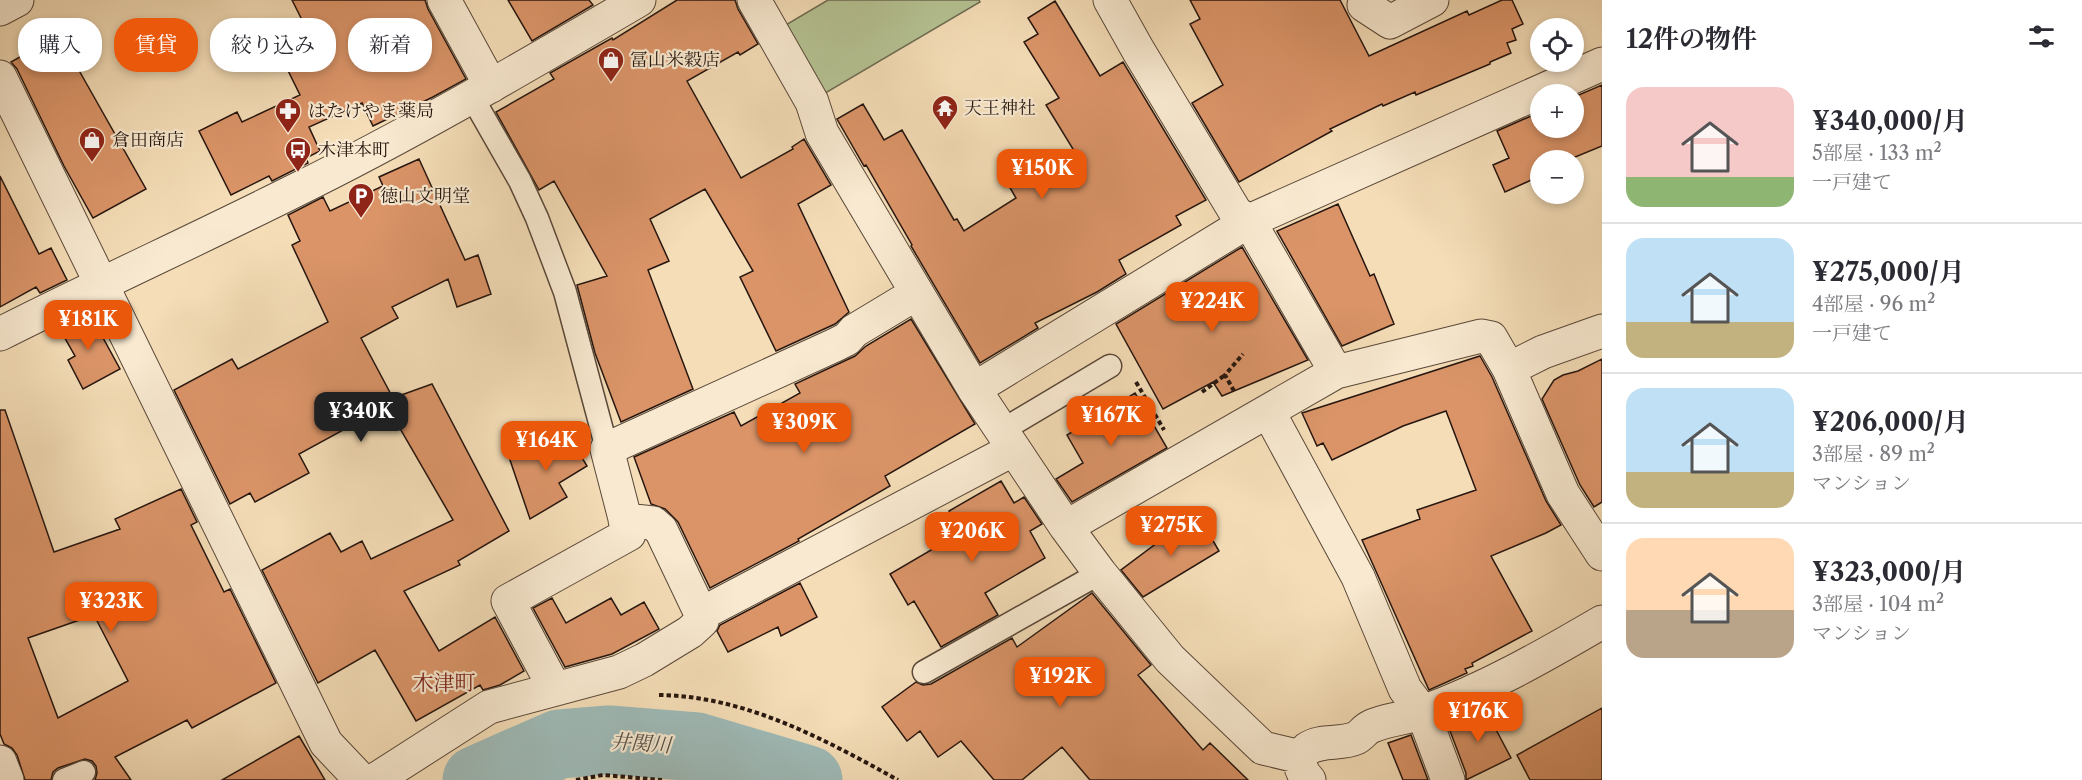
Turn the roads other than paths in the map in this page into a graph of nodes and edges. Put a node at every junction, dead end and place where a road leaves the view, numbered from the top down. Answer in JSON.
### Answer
{"nodes":[{"id":1,"x":17,"y":0,"type":"edge"},
{"id":2,"x":444,"y":0,"type":"edge"},
{"id":3,"x":639,"y":0,"type":"edge"},
{"id":4,"x":754,"y":0,"type":"edge"},
{"id":5,"x":1110,"y":0,"type":"edge"},
{"id":6,"x":1432,"y":0,"type":"edge"},
{"id":7,"x":1364,"y":5,"type":"dead end"},
{"id":8,"x":0,"y":9,"type":"edge"},
{"id":9,"x":1602,"y":64,"type":"edge"},
{"id":10,"x":0,"y":77,"type":"edge"},
{"id":11,"x":482,"y":91,"type":"junction"},
{"id":12,"x":1249,"y":221,"type":"junction"},
{"id":13,"x":100,"y":284,"type":"junction"},
{"id":14,"x":917,"y":293,"type":"junction"},
{"id":15,"x":1602,"y":331,"type":"edge"},
{"id":16,"x":0,"y":334,"type":"edge"},
{"id":17,"x":1509,"y":369,"type":"junction"},
{"id":18,"x":1120,"y":370,"type":"road end"},
{"id":19,"x":1336,"y":372,"type":"junction"},
{"id":20,"x":974,"y":389,"type":"junction"},
{"id":21,"x":1268,"y":411,"type":"junction"},
{"id":22,"x":1008,"y":440,"type":"junction"},
{"id":23,"x":607,"y":449,"type":"junction"},
{"id":24,"x":625,"y":520,"type":"junction"},
{"id":25,"x":1066,"y":527,"type":"junction"},
{"id":26,"x":1602,"y":554,"type":"edge"},
{"id":27,"x":1100,"y":573,"type":"junction"},
{"id":28,"x":701,"y":614,"type":"junction"},
{"id":29,"x":1602,"y":622,"type":"edge"},
{"id":30,"x":924,"y":672,"type":"dead end"},
{"id":31,"x":555,"y":689,"type":"junction"},
{"id":32,"x":1422,"y":713,"type":"junction"},
{"id":33,"x":0,"y":762,"type":"edge"},
{"id":34,"x":1305,"y":768,"type":"edge"},
{"id":35,"x":7,"y":780,"type":"edge"},
{"id":36,"x":361,"y":780,"type":"edge"},
{"id":37,"x":375,"y":780,"type":"edge"},
{"id":38,"x":1448,"y":780,"type":"edge"}],
"edges":[{"from":1,"to":8,"type":"street"},
{"from":2,"to":11,"type":"street"},
{"from":3,"to":11,"type":"street"},
{"from":4,"to":14,"type":"street"},
{"from":5,"to":12,"type":"street"},
{"from":6,"to":7,"type":"street"},
{"from":9,"to":12,"type":"street"},
{"from":10,"to":13,"type":"street"},
{"from":11,"to":13,"type":"street"},
{"from":11,"to":23,"type":"lane"},
{"from":12,"to":19,"type":"street"},
{"from":12,"to":20,"type":"street"},
{"from":13,"to":16,"type":"street"},
{"from":13,"to":36,"type":"street"},
{"from":14,"to":20,"type":"street"},
{"from":14,"to":23,"type":"street"},
{"from":15,"to":17,"type":"street"},
{"from":17,"to":19,"type":"street"},
{"from":17,"to":26,"type":"street"},
{"from":18,"to":22,"type":"lane"},
{"from":19,"to":21,"type":"street"},
{"from":20,"to":22,"type":"street"},
{"from":21,"to":25,"type":"street"},
{"from":21,"to":32,"type":"street"},
{"from":22,"to":25,"type":"street"},
{"from":22,"to":28,"type":"street"},
{"from":23,"to":24,"type":"street"},
{"from":24,"to":28,"type":"street"},
{"from":24,"to":31,"type":"street"},
{"from":25,"to":27,"type":"street"},
{"from":27,"to":30,"type":"lane"},
{"from":27,"to":34,"type":"street"},
{"from":28,"to":31,"type":"street"},
{"from":29,"to":32,"type":"street"},
{"from":31,"to":37,"type":"street"},
{"from":32,"to":34,"type":"street"},
{"from":32,"to":38,"type":"street"},
{"from":33,"to":35,"type":"street"}]}
